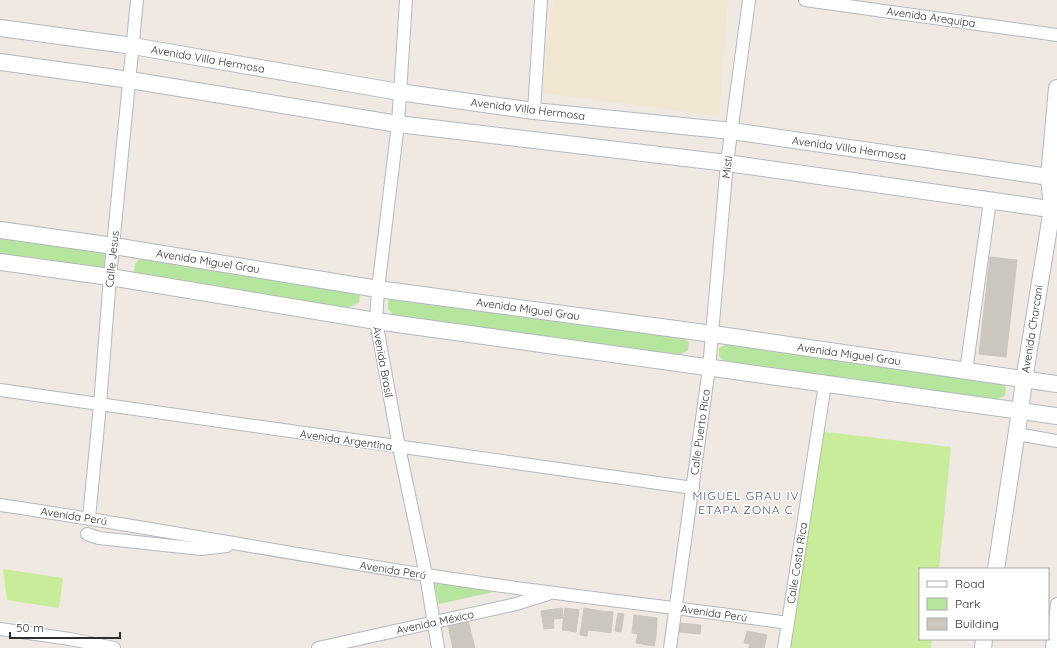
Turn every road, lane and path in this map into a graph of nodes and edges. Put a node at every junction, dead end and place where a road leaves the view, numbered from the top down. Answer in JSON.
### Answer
{"nodes":[{"id":1,"x":137,"y":0,"type":"edge"},
{"id":2,"x":406,"y":0,"type":"edge"},
{"id":3,"x":542,"y":0,"type":"edge"},
{"id":4,"x":749,"y":0,"type":"edge"},
{"id":5,"x":805,"y":0,"type":"edge"},
{"id":6,"x":0,"y":28,"type":"edge"},
{"id":7,"x":1057,"y":35,"type":"edge"},
{"id":8,"x":133,"y":46,"type":"junction"},
{"id":9,"x":0,"y":62,"type":"edge"},
{"id":10,"x":130,"y":80,"type":"junction"},
{"id":11,"x":1057,"y":88,"type":"edge"},
{"id":12,"x":399,"y":92,"type":"junction"},
{"id":13,"x":534,"y":111,"type":"junction"},
{"id":14,"x":398,"y":124,"type":"junction"},
{"id":15,"x":732,"y":131,"type":"junction"},
{"id":16,"x":727,"y":163,"type":"junction"},
{"id":17,"x":1053,"y":177,"type":"edge"},
{"id":18,"x":990,"y":201,"type":"junction"},
{"id":19,"x":1054,"y":210,"type":"edge"},
{"id":20,"x":0,"y":230,"type":"edge"},
{"id":21,"x":114,"y":246,"type":"junction"},
{"id":22,"x":0,"y":262,"type":"edge"},
{"id":23,"x":110,"y":278,"type":"junction"},
{"id":24,"x":378,"y":288,"type":"junction"},
{"id":25,"x":376,"y":321,"type":"junction"},
{"id":26,"x":713,"y":334,"type":"junction"},
{"id":27,"x":709,"y":368,"type":"junction"},
{"id":28,"x":966,"y":371,"type":"junction"},
{"id":29,"x":1024,"y":380,"type":"junction"},
{"id":30,"x":825,"y":384,"type":"junction"},
{"id":31,"x":1057,"y":384,"type":"edge"},
{"id":32,"x":0,"y":390,"type":"edge"},
{"id":33,"x":100,"y":405,"type":"junction"},
{"id":34,"x":1020,"y":411,"type":"junction"},
{"id":35,"x":1057,"y":416,"type":"edge"},
{"id":36,"x":1016,"y":434,"type":"junction"},
{"id":37,"x":1057,"y":441,"type":"edge"},
{"id":38,"x":399,"y":447,"type":"junction"},
{"id":39,"x":693,"y":488,"type":"junction"},
{"id":40,"x":0,"y":506,"type":"edge"},
{"id":41,"x":89,"y":518,"type":"junction"},
{"id":42,"x":87,"y":534,"type":"dead end"},
{"id":43,"x":242,"y":544,"type":"junction"},
{"id":44,"x":996,"y":568,"type":"edge"},
{"id":45,"x":426,"y":575,"type":"junction"},
{"id":46,"x":551,"y":594,"type":"junction"},
{"id":47,"x":1057,"y":604,"type":"edge"},
{"id":48,"x":675,"y":607,"type":"junction"},
{"id":49,"x":433,"y":622,"type":"junction"},
{"id":50,"x":788,"y":623,"type":"junction"},
{"id":51,"x":0,"y":629,"type":"edge"},
{"id":52,"x":114,"y":648,"type":"edge"},
{"id":53,"x":318,"y":648,"type":"edge"},
{"id":54,"x":438,"y":648,"type":"edge"},
{"id":55,"x":670,"y":648,"type":"edge"},
{"id":56,"x":784,"y":648,"type":"edge"},
{"id":57,"x":1052,"y":648,"type":"edge"}],
"edges":[{"from":1,"to":8,"type":"street","name":"Calle Jesus"},
{"from":2,"to":12,"type":"street","name":"Avenida Brasil"},
{"from":3,"to":13,"type":"street"},
{"from":4,"to":15,"type":"street","name":"Misti"},
{"from":5,"to":7,"type":"street","name":"Avenida Arequipa"},
{"from":6,"to":8,"type":"street","name":"Avenida Villa Hermosa"},
{"from":8,"to":10,"type":"street","name":"Calle Jesus"},
{"from":8,"to":12,"type":"street","name":"Avenida Villa Hermosa"},
{"from":9,"to":10,"type":"street"},
{"from":10,"to":14,"type":"street"},
{"from":10,"to":21,"type":"street","name":"Calle Jesus"},
{"from":11,"to":17,"type":"street","name":"Avenida Charcani"},
{"from":12,"to":13,"type":"street","name":"Avenida Villa Hermosa"},
{"from":12,"to":14,"type":"street","name":"Avenida Brasil"},
{"from":13,"to":15,"type":"street","name":"Avenida Villa Hermosa"},
{"from":14,"to":16,"type":"street"},
{"from":14,"to":24,"type":"street","name":"Avenida Brasil"},
{"from":15,"to":16,"type":"street","name":"Misti"},
{"from":15,"to":17,"type":"street","name":"Avenida Villa Hermosa"},
{"from":16,"to":18,"type":"street"},
{"from":16,"to":26,"type":"street","name":"Misti"},
{"from":17,"to":19,"type":"street","name":"Avenida Charcani"},
{"from":18,"to":19,"type":"street"},
{"from":18,"to":28,"type":"street"},
{"from":19,"to":29,"type":"street","name":"Avenida Charcani"},
{"from":20,"to":21,"type":"street","name":"Avenida Miguel Grau"},
{"from":21,"to":23,"type":"street","name":"Calle Jesus"},
{"from":21,"to":24,"type":"street","name":"Avenida Miguel Grau"},
{"from":22,"to":23,"type":"street"},
{"from":23,"to":25,"type":"street"},
{"from":23,"to":33,"type":"street","name":"Calle Jesus"},
{"from":24,"to":25,"type":"street","name":"Avenida Brasil"},
{"from":24,"to":26,"type":"street","name":"Avenida Miguel Grau"},
{"from":25,"to":27,"type":"street"},
{"from":25,"to":38,"type":"street","name":"Avenida Brasil"},
{"from":26,"to":27,"type":"street","name":"Calle Puerto Rico"},
{"from":26,"to":28,"type":"street","name":"Avenida Miguel Grau"},
{"from":27,"to":30,"type":"street"},
{"from":27,"to":39,"type":"street","name":"Calle Puerto Rico"},
{"from":28,"to":29,"type":"street","name":"Avenida Miguel Grau"},
{"from":29,"to":31,"type":"street","name":"Avenida Miguel Grau"},
{"from":29,"to":34,"type":"street","name":"Avenida Charcani"},
{"from":30,"to":34,"type":"street"},
{"from":30,"to":50,"type":"street","name":"Calle Costa Rica"},
{"from":32,"to":33,"type":"street","name":"Avenida Argentina"},
{"from":33,"to":38,"type":"street","name":"Avenida Argentina"},
{"from":33,"to":41,"type":"street","name":"Calle Jesus"},
{"from":34,"to":35,"type":"street"},
{"from":34,"to":36,"type":"street","name":"Avenida Charcani"},
{"from":36,"to":37,"type":"street"},
{"from":36,"to":44,"type":"street","name":"Avenida Charcani"},
{"from":38,"to":39,"type":"street","name":"Avenida Argentina"},
{"from":38,"to":45,"type":"street","name":"Avenida Brasil"},
{"from":39,"to":48,"type":"street","name":"Calle Puerto Rico"},
{"from":40,"to":41,"type":"street","name":"Avenida Perú"},
{"from":41,"to":43,"type":"street","name":"Avenida Perú"},
{"from":42,"to":43,"type":"street"},
{"from":43,"to":45,"type":"street","name":"Avenida Perú"},
{"from":45,"to":46,"type":"street","name":"Avenida Perú"},
{"from":45,"to":49,"type":"street","name":"Avenida Brasil"},
{"from":46,"to":48,"type":"street","name":"Avenida Perú"},
{"from":46,"to":49,"type":"street","name":"Avenida México"},
{"from":47,"to":57,"type":"street"},
{"from":48,"to":50,"type":"street","name":"Avenida Perú"},
{"from":48,"to":55,"type":"street","name":"Calle Puerto Rico"},
{"from":49,"to":53,"type":"street","name":"Avenida México"},
{"from":49,"to":54,"type":"street","name":"Avenida Brasil"},
{"from":50,"to":56,"type":"street","name":"Calle Costa Rica"},
{"from":51,"to":52,"type":"street"}]}
